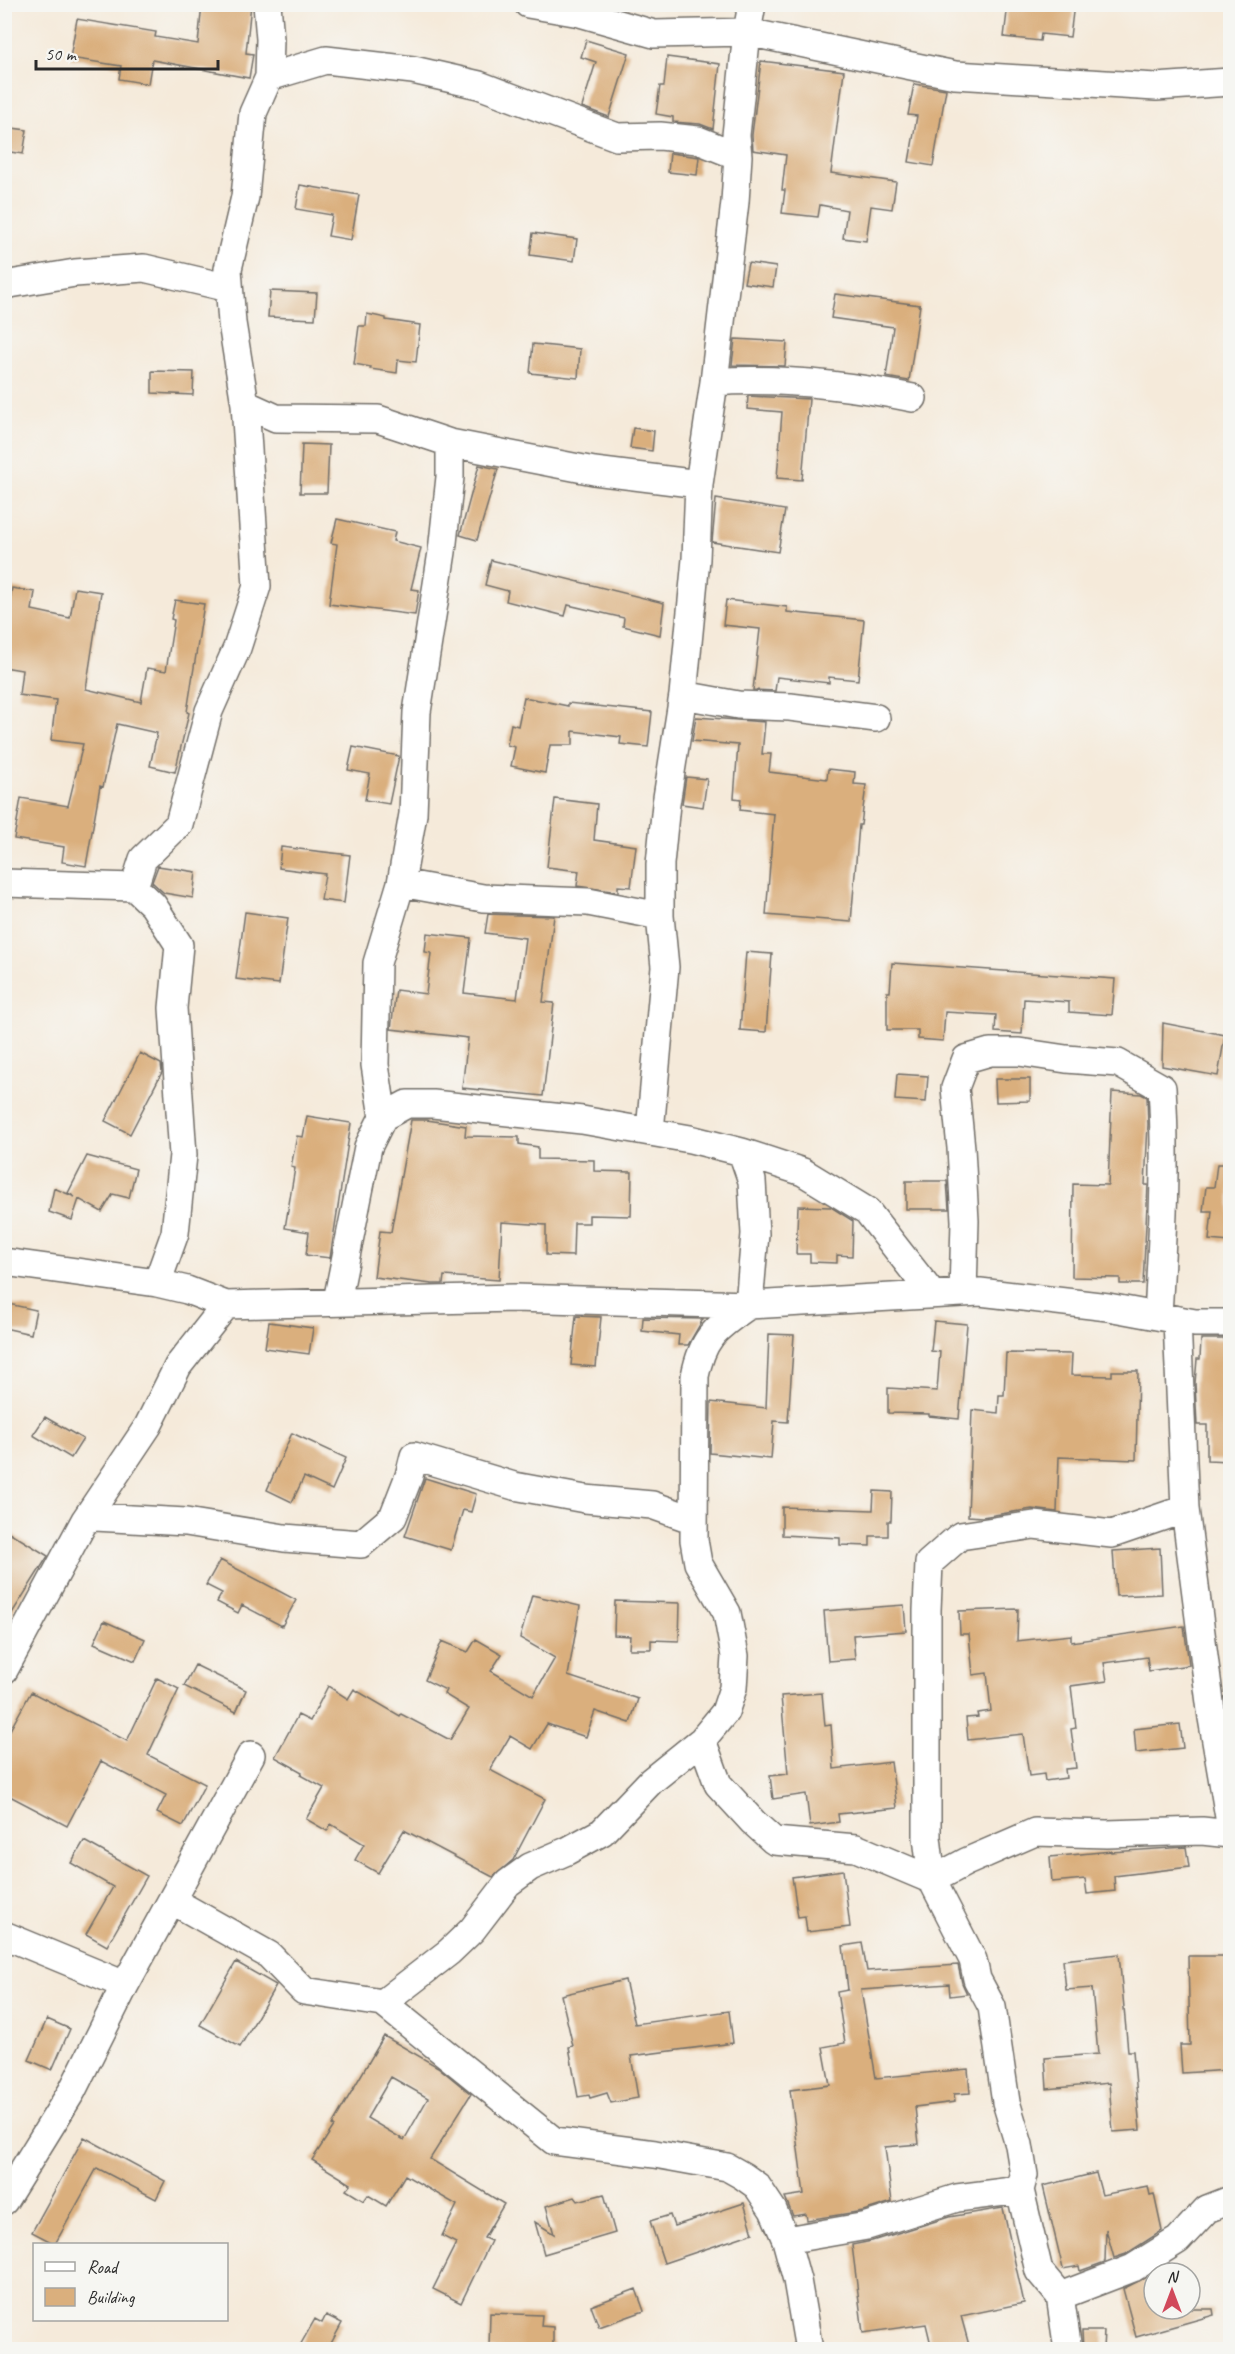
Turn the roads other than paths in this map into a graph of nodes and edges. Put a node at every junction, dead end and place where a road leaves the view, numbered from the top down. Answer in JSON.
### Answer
{"nodes":[{"id":1,"x":267,"y":4,"type":"edge"},
{"id":2,"x":528,"y":4,"type":"edge"},
{"id":3,"x":752,"y":4,"type":"edge"},
{"id":4,"x":747,"y":32,"type":"junction"},
{"id":5,"x":269,"y":77,"type":"junction"},
{"id":6,"x":1230,"y":82,"type":"edge"},
{"id":7,"x":738,"y":156,"type":"junction"},
{"id":8,"x":4,"y":285,"type":"edge"},
{"id":9,"x":229,"y":288,"type":"junction"},
{"id":10,"x":714,"y":382,"type":"junction"},
{"id":11,"x":913,"y":399,"type":"dead end"},
{"id":12,"x":245,"y":404,"type":"junction"},
{"id":13,"x":450,"y":442,"type":"junction"},
{"id":14,"x":699,"y":484,"type":"junction"},
{"id":15,"x":683,"y":695,"type":"junction"},
{"id":16,"x":876,"y":718,"type":"dead end"},
{"id":17,"x":401,"y":883,"type":"junction"},
{"id":18,"x":4,"y":884,"type":"edge"},
{"id":19,"x":134,"y":887,"type":"junction"},
{"id":20,"x":660,"y":916,"type":"junction"},
{"id":21,"x":383,"y":1117,"type":"junction"},
{"id":22,"x":650,"y":1131,"type":"junction"},
{"id":23,"x":742,"y":1152,"type":"junction"},
{"id":24,"x":4,"y":1262,"type":"edge"},
{"id":25,"x":157,"y":1283,"type":"junction"},
{"id":26,"x":963,"y":1293,"type":"junction"},
{"id":27,"x":932,"y":1294,"type":"junction"},
{"id":28,"x":337,"y":1301,"type":"junction"},
{"id":29,"x":226,"y":1305,"type":"junction"},
{"id":30,"x":749,"y":1305,"type":"junction"},
{"id":31,"x":1167,"y":1318,"type":"junction"},
{"id":32,"x":1230,"y":1323,"type":"edge"},
{"id":33,"x":1185,"y":1509,"type":"junction"},
{"id":34,"x":85,"y":1520,"type":"junction"},
{"id":35,"x":694,"y":1520,"type":"junction"},
{"id":36,"x":4,"y":1670,"type":"edge"},
{"id":37,"x":702,"y":1740,"type":"junction"},
{"id":38,"x":251,"y":1755,"type":"dead end"},
{"id":39,"x":1230,"y":1823,"type":"edge"},
{"id":40,"x":1230,"y":1834,"type":"edge"},
{"id":41,"x":932,"y":1880,"type":"junction"},
{"id":42,"x":173,"y":1901,"type":"junction"},
{"id":43,"x":4,"y":1935,"type":"edge"},
{"id":44,"x":125,"y":1985,"type":"junction"},
{"id":45,"x":384,"y":2003,"type":"junction"},
{"id":46,"x":1020,"y":2190,"type":"junction"},
{"id":47,"x":1230,"y":2200,"type":"edge"},
{"id":48,"x":4,"y":2201,"type":"edge"},
{"id":49,"x":786,"y":2240,"type":"junction"},
{"id":50,"x":1060,"y":2296,"type":"junction"},
{"id":51,"x":808,"y":2349,"type":"edge"},
{"id":52,"x":1068,"y":2349,"type":"edge"}],
"edges":[{"from":1,"to":5,"type":"street"},
{"from":2,"to":4,"type":"street"},
{"from":3,"to":4,"type":"street"},
{"from":4,"to":6,"type":"street"},
{"from":4,"to":7,"type":"street"},
{"from":5,"to":7,"type":"street"},
{"from":5,"to":9,"type":"street"},
{"from":7,"to":10,"type":"street"},
{"from":8,"to":9,"type":"street"},
{"from":9,"to":12,"type":"street"},
{"from":10,"to":11,"type":"street"},
{"from":10,"to":14,"type":"street"},
{"from":12,"to":13,"type":"street"},
{"from":12,"to":19,"type":"street"},
{"from":13,"to":14,"type":"street"},
{"from":13,"to":17,"type":"street"},
{"from":14,"to":15,"type":"street"},
{"from":15,"to":16,"type":"street"},
{"from":15,"to":20,"type":"street"},
{"from":17,"to":20,"type":"street"},
{"from":17,"to":21,"type":"street"},
{"from":18,"to":19,"type":"street"},
{"from":19,"to":25,"type":"street"},
{"from":20,"to":22,"type":"street"},
{"from":21,"to":22,"type":"street"},
{"from":21,"to":28,"type":"street"},
{"from":22,"to":23,"type":"street"},
{"from":23,"to":27,"type":"street"},
{"from":23,"to":30,"type":"street"},
{"from":24,"to":25,"type":"street"},
{"from":25,"to":29,"type":"street"},
{"from":26,"to":27,"type":"street"},
{"from":26,"to":31,"type":"street"},
{"from":26,"to":31,"type":"street"},
{"from":27,"to":30,"type":"street"},
{"from":28,"to":29,"type":"street"},
{"from":28,"to":30,"type":"street"},
{"from":29,"to":34,"type":"street"},
{"from":30,"to":35,"type":"street"},
{"from":31,"to":32,"type":"street"},
{"from":31,"to":33,"type":"street"},
{"from":33,"to":39,"type":"street"},
{"from":33,"to":41,"type":"street"},
{"from":34,"to":35,"type":"street"},
{"from":34,"to":36,"type":"street"},
{"from":35,"to":37,"type":"street"},
{"from":37,"to":41,"type":"street"},
{"from":37,"to":45,"type":"street"},
{"from":38,"to":42,"type":"street"},
{"from":40,"to":41,"type":"street"},
{"from":41,"to":46,"type":"street"},
{"from":42,"to":44,"type":"street"},
{"from":42,"to":45,"type":"street"},
{"from":43,"to":44,"type":"street"},
{"from":44,"to":48,"type":"street"},
{"from":45,"to":49,"type":"street"},
{"from":46,"to":49,"type":"street"},
{"from":46,"to":50,"type":"street"},
{"from":47,"to":50,"type":"street"},
{"from":49,"to":51,"type":"street"},
{"from":50,"to":52,"type":"street"}]}
